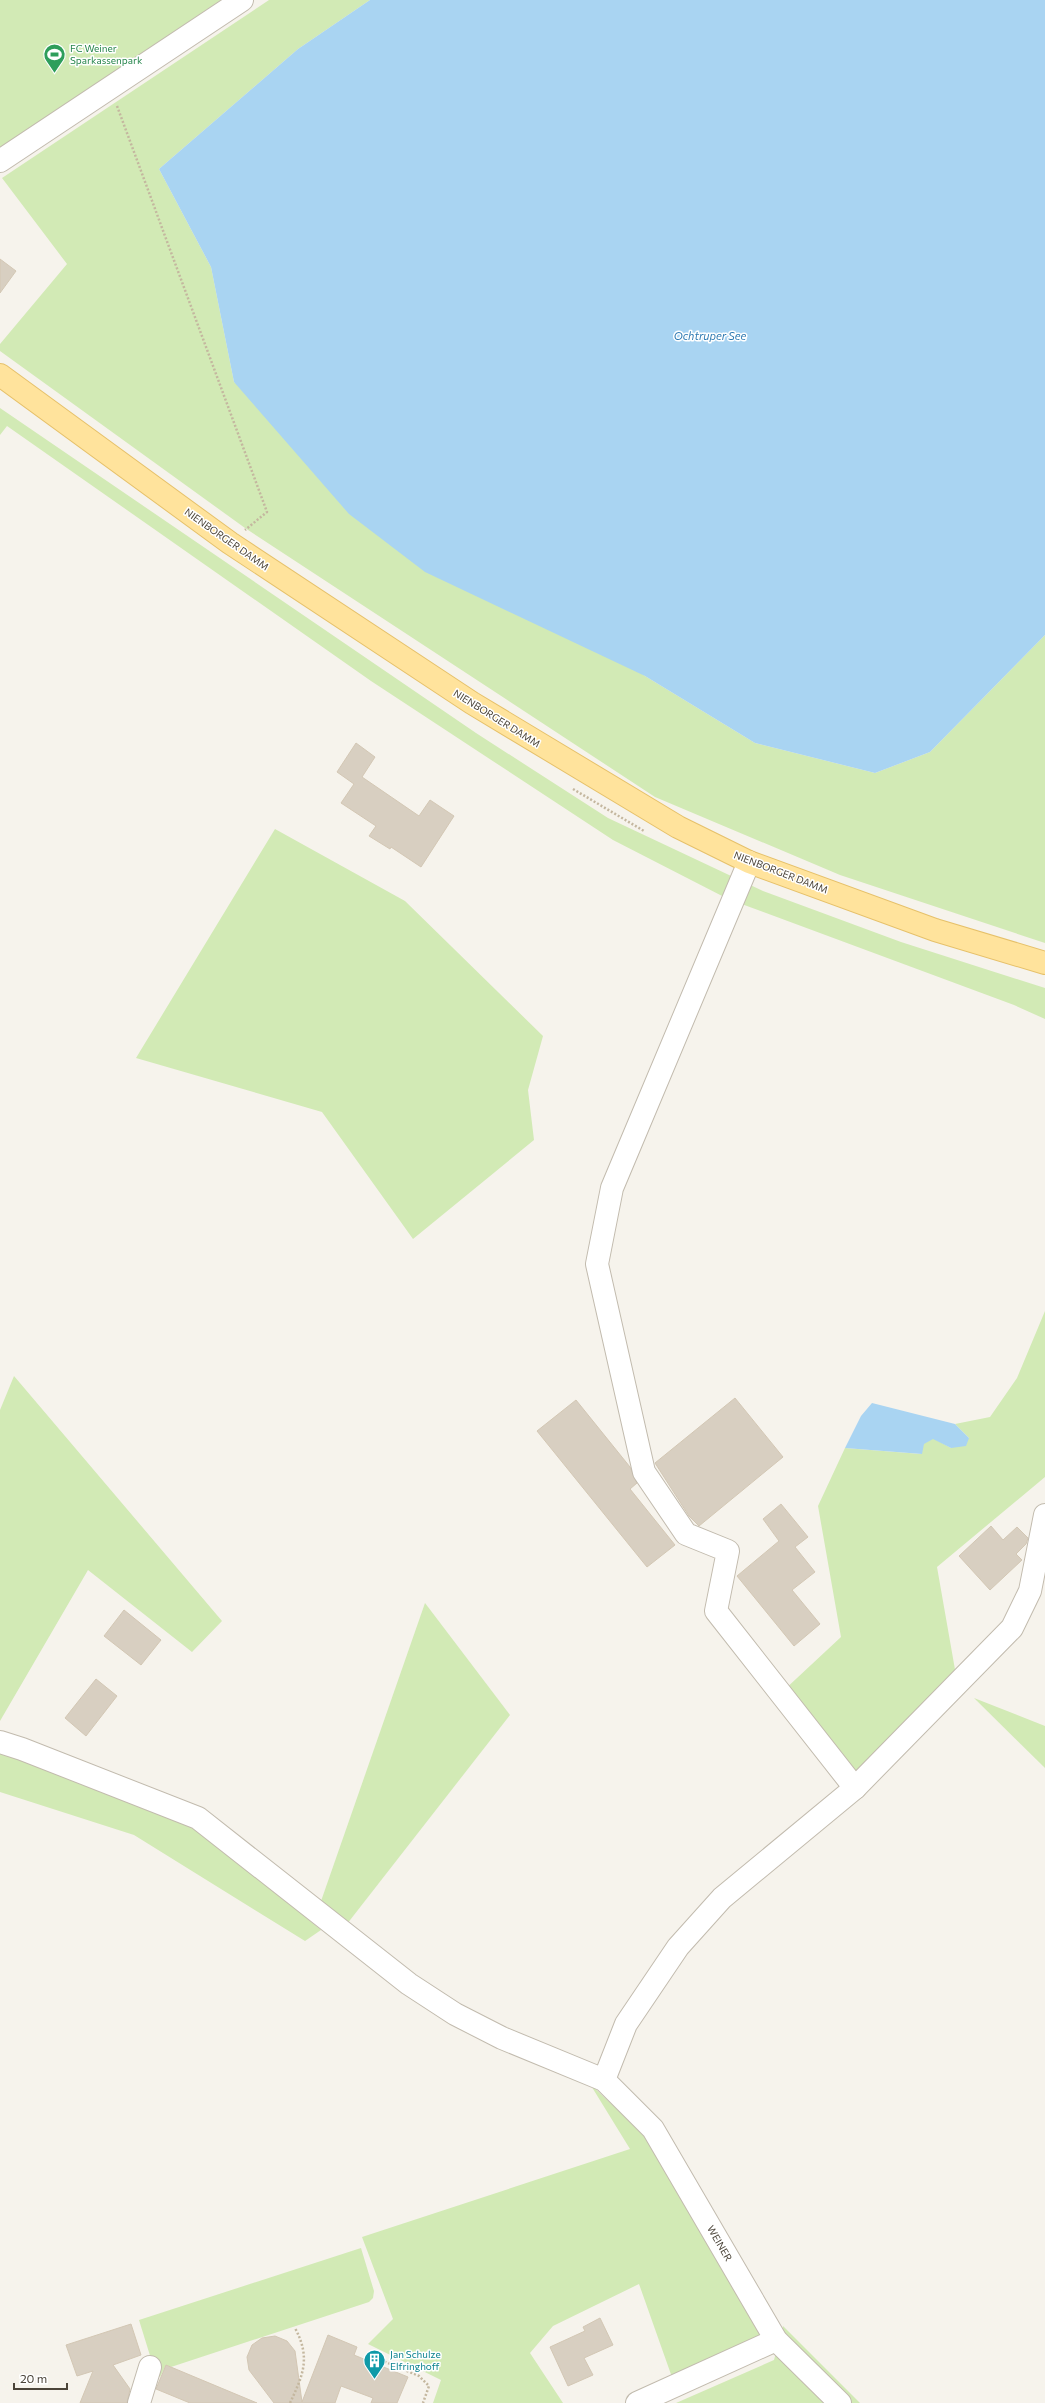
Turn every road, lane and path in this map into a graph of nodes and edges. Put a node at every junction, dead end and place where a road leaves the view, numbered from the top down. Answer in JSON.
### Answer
{"nodes":[{"id":1,"x":242,"y":0,"type":"edge"},
{"id":2,"x":111,"y":88,"type":"junction"},
{"id":3,"x":0,"y":161,"type":"edge"},
{"id":4,"x":0,"y":375,"type":"edge"},
{"id":5,"x":230,"y":543,"type":"junction"},
{"id":6,"x":749,"y":862,"type":"junction"},
{"id":7,"x":1045,"y":963,"type":"edge"},
{"id":8,"x":1045,"y":1515,"type":"edge"},
{"id":9,"x":0,"y":1742,"type":"edge"},
{"id":10,"x":855,"y":1788,"type":"junction"},
{"id":11,"x":604,"y":2080,"type":"junction"},
{"id":12,"x":295,"y":2328,"type":"dead end"},
{"id":13,"x":776,"y":2340,"type":"junction"},
{"id":14,"x":366,"y":2354,"type":"dead end"},
{"id":15,"x":150,"y":2367,"type":"dead end"},
{"id":16,"x":139,"y":2403,"type":"edge"},
{"id":17,"x":290,"y":2403,"type":"edge"},
{"id":18,"x":423,"y":2403,"type":"edge"},
{"id":19,"x":637,"y":2403,"type":"edge"},
{"id":20,"x":840,"y":2403,"type":"edge"}],
"edges":[{"from":1,"to":2,"type":"street"},
{"from":2,"to":3,"type":"street"},
{"from":2,"to":5,"type":"path"},
{"from":4,"to":5,"type":"main road","name":"NIENBORGER DAMM"},
{"from":5,"to":6,"type":"main road","name":"NIENBORGER DAMM"},
{"from":6,"to":7,"type":"main road","name":"NIENBORGER DAMM"},
{"from":6,"to":10,"type":"street"},
{"from":8,"to":10,"type":"street"},
{"from":9,"to":11,"type":"street"},
{"from":10,"to":11,"type":"street"},
{"from":11,"to":13,"type":"street","name":"WEINER"},
{"from":12,"to":17,"type":"path"},
{"from":13,"to":19,"type":"street"},
{"from":13,"to":20,"type":"street","name":"WEINER"},
{"from":14,"to":18,"type":"path"},
{"from":15,"to":16,"type":"street"}]}
